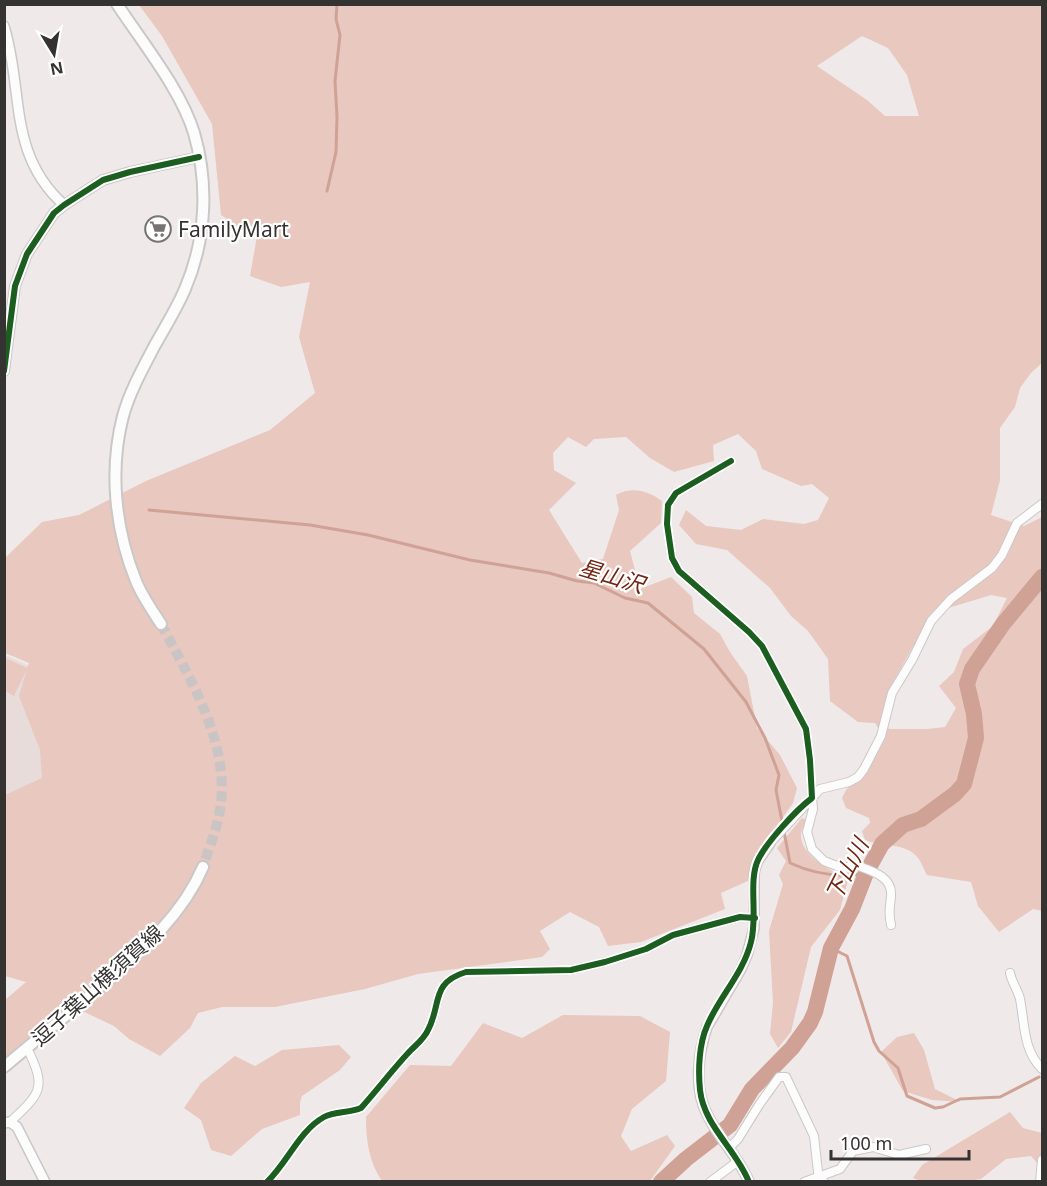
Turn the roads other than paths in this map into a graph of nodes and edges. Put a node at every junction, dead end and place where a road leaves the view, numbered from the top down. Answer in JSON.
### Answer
{"nodes":[{"id":1,"x":117,"y":4,"type":"edge"},
{"id":2,"x":4,"y":26,"type":"edge"},
{"id":3,"x":7,"y":48,"type":"edge"},
{"id":4,"x":199,"y":157,"type":"junction"},
{"id":5,"x":64,"y":205,"type":"junction"},
{"id":6,"x":4,"y":371,"type":"edge"},
{"id":7,"x":731,"y":461,"type":"dead end"},
{"id":8,"x":1042,"y":504,"type":"edge"},
{"id":9,"x":161,"y":624,"type":"tunnel mouth"},
{"id":10,"x":808,"y":801,"type":"junction"},
{"id":11,"x":770,"y":843,"type":"joint"},
{"id":12,"x":203,"y":867,"type":"tunnel mouth"},
{"id":13,"x":755,"y":918,"type":"junction"},
{"id":14,"x":891,"y":925,"type":"dead end"},
{"id":15,"x":1010,"y":973,"type":"dead end"},
{"id":16,"x":27,"y":1048,"type":"junction"},
{"id":17,"x":4,"y":1067,"type":"edge"},
{"id":18,"x":1042,"y":1070,"type":"edge"},
{"id":19,"x":7,"y":1123,"type":"edge"},
{"id":20,"x":728,"y":1146,"type":"junction"},
{"id":21,"x":926,"y":1149,"type":"dead end"},
{"id":22,"x":1042,"y":1160,"type":"edge"},
{"id":23,"x":738,"y":1161,"type":"junction"},
{"id":24,"x":822,"y":1178,"type":"edge"},
{"id":25,"x":45,"y":1182,"type":"edge"},
{"id":26,"x":267,"y":1182,"type":"edge"},
{"id":27,"x":710,"y":1182,"type":"edge"},
{"id":28,"x":749,"y":1182,"type":"edge"},
{"id":29,"x":804,"y":1182,"type":"edge"},
{"id":30,"x":1040,"y":1182,"type":"edge"}],
"edges":[{"from":1,"to":4,"type":"main road"},
{"from":2,"to":3,"type":"street"},
{"from":3,"to":5,"type":"street"},
{"from":4,"to":5,"type":"street"},
{"from":4,"to":9,"type":"main road"},
{"from":5,"to":6,"type":"street"},
{"from":7,"to":10,"type":"street"},
{"from":8,"to":10,"type":"street"},
{"from":10,"to":11,"type":"street"},
{"from":10,"to":14,"type":"street"},
{"from":11,"to":13,"type":"street"},
{"from":12,"to":16,"type":"main road","name":"逗子葉山横須賀線"},
{"from":13,"to":20,"type":"street"},
{"from":13,"to":26,"type":"street"},
{"from":15,"to":18,"type":"street"},
{"from":16,"to":17,"type":"main road","name":"逗子葉山横須賀線"},
{"from":16,"to":19,"type":"street"},
{"from":19,"to":25,"type":"street"},
{"from":20,"to":23,"type":"street"},
{"from":20,"to":24,"type":"street"},
{"from":21,"to":24,"type":"street"},
{"from":22,"to":30,"type":"street"},
{"from":23,"to":27,"type":"street"},
{"from":23,"to":28,"type":"street"},
{"from":24,"to":29,"type":"street"}]}
